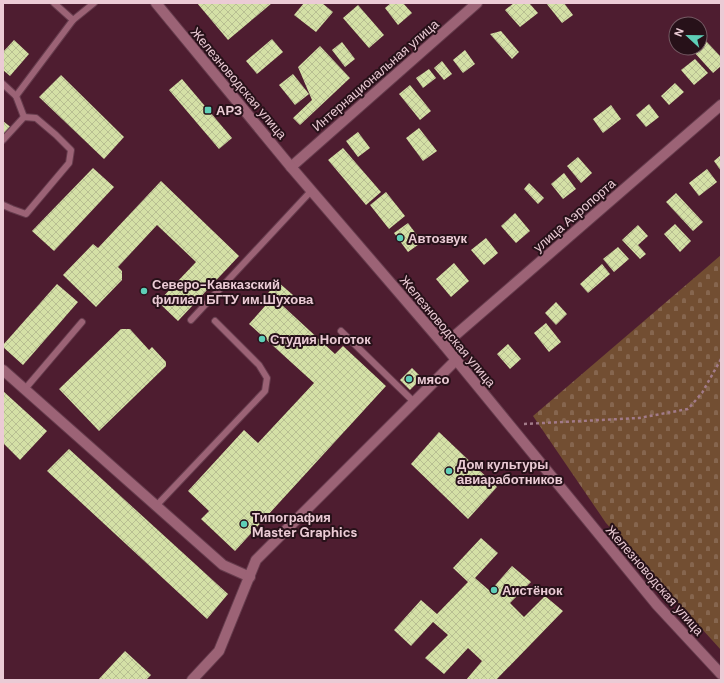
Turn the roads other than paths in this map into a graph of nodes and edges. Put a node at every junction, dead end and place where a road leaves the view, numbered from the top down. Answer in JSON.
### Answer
{"nodes":[{"id":1,"x":54,"y":3,"type":"edge"},
{"id":2,"x":94,"y":3,"type":"edge"},
{"id":3,"x":156,"y":3,"type":"edge"},
{"id":4,"x":477,"y":3,"type":"edge"},
{"id":5,"x":73,"y":20,"type":"junction"},
{"id":6,"x":3,"y":84,"type":"edge"},
{"id":7,"x":16,"y":96,"type":"junction"},
{"id":8,"x":721,"y":105,"type":"edge"},
{"id":9,"x":24,"y":117,"type":"junction"},
{"id":10,"x":3,"y":140,"type":"edge"},
{"id":11,"x":291,"y":166,"type":"junction"},
{"id":12,"x":312,"y":190,"type":"junction"},
{"id":13,"x":3,"y":205,"type":"edge"},
{"id":14,"x":191,"y":320,"type":"dead end"},
{"id":15,"x":215,"y":321,"type":"dead end"},
{"id":16,"x":82,"y":322,"type":"dead end"},
{"id":17,"x":341,"y":331,"type":"dead end"},
{"id":18,"x":444,"y":345,"type":"junction"},
{"id":19,"x":456,"y":360,"type":"junction"},
{"id":20,"x":3,"y":370,"type":"edge"},
{"id":21,"x":25,"y":389,"type":"junction"},
{"id":22,"x":414,"y":402,"type":"junction"},
{"id":23,"x":156,"y":506,"type":"junction"},
{"id":24,"x":250,"y":577,"type":"junction"},
{"id":25,"x":721,"y":674,"type":"edge"},
{"id":26,"x":192,"y":680,"type":"edge"}],
"edges":[{"from":1,"to":5,"type":"lane"},
{"from":2,"to":5,"type":"lane"},
{"from":3,"to":11,"type":"street","name":"Железноводская улица"},
{"from":4,"to":11,"type":"street","name":"Интернациональная улица"},
{"from":5,"to":7,"type":"lane"},
{"from":6,"to":7,"type":"lane"},
{"from":7,"to":9,"type":"lane"},
{"from":8,"to":18,"type":"street","name":"улица Аэропорта"},
{"from":9,"to":10,"type":"lane"},
{"from":9,"to":13,"type":"lane"},
{"from":11,"to":12,"type":"street","name":"Железноводская улица"},
{"from":12,"to":14,"type":"lane"},
{"from":12,"to":18,"type":"street","name":"Железноводская улица"},
{"from":15,"to":23,"type":"lane"},
{"from":16,"to":21,"type":"lane"},
{"from":17,"to":22,"type":"lane"},
{"from":18,"to":19,"type":"street","name":"Железноводская улица"},
{"from":19,"to":22,"type":"street"},
{"from":19,"to":25,"type":"street","name":"Железноводская улица"},
{"from":20,"to":21,"type":"street"},
{"from":21,"to":23,"type":"street"},
{"from":22,"to":24,"type":"street"},
{"from":23,"to":24,"type":"street"},
{"from":24,"to":26,"type":"street"}]}
